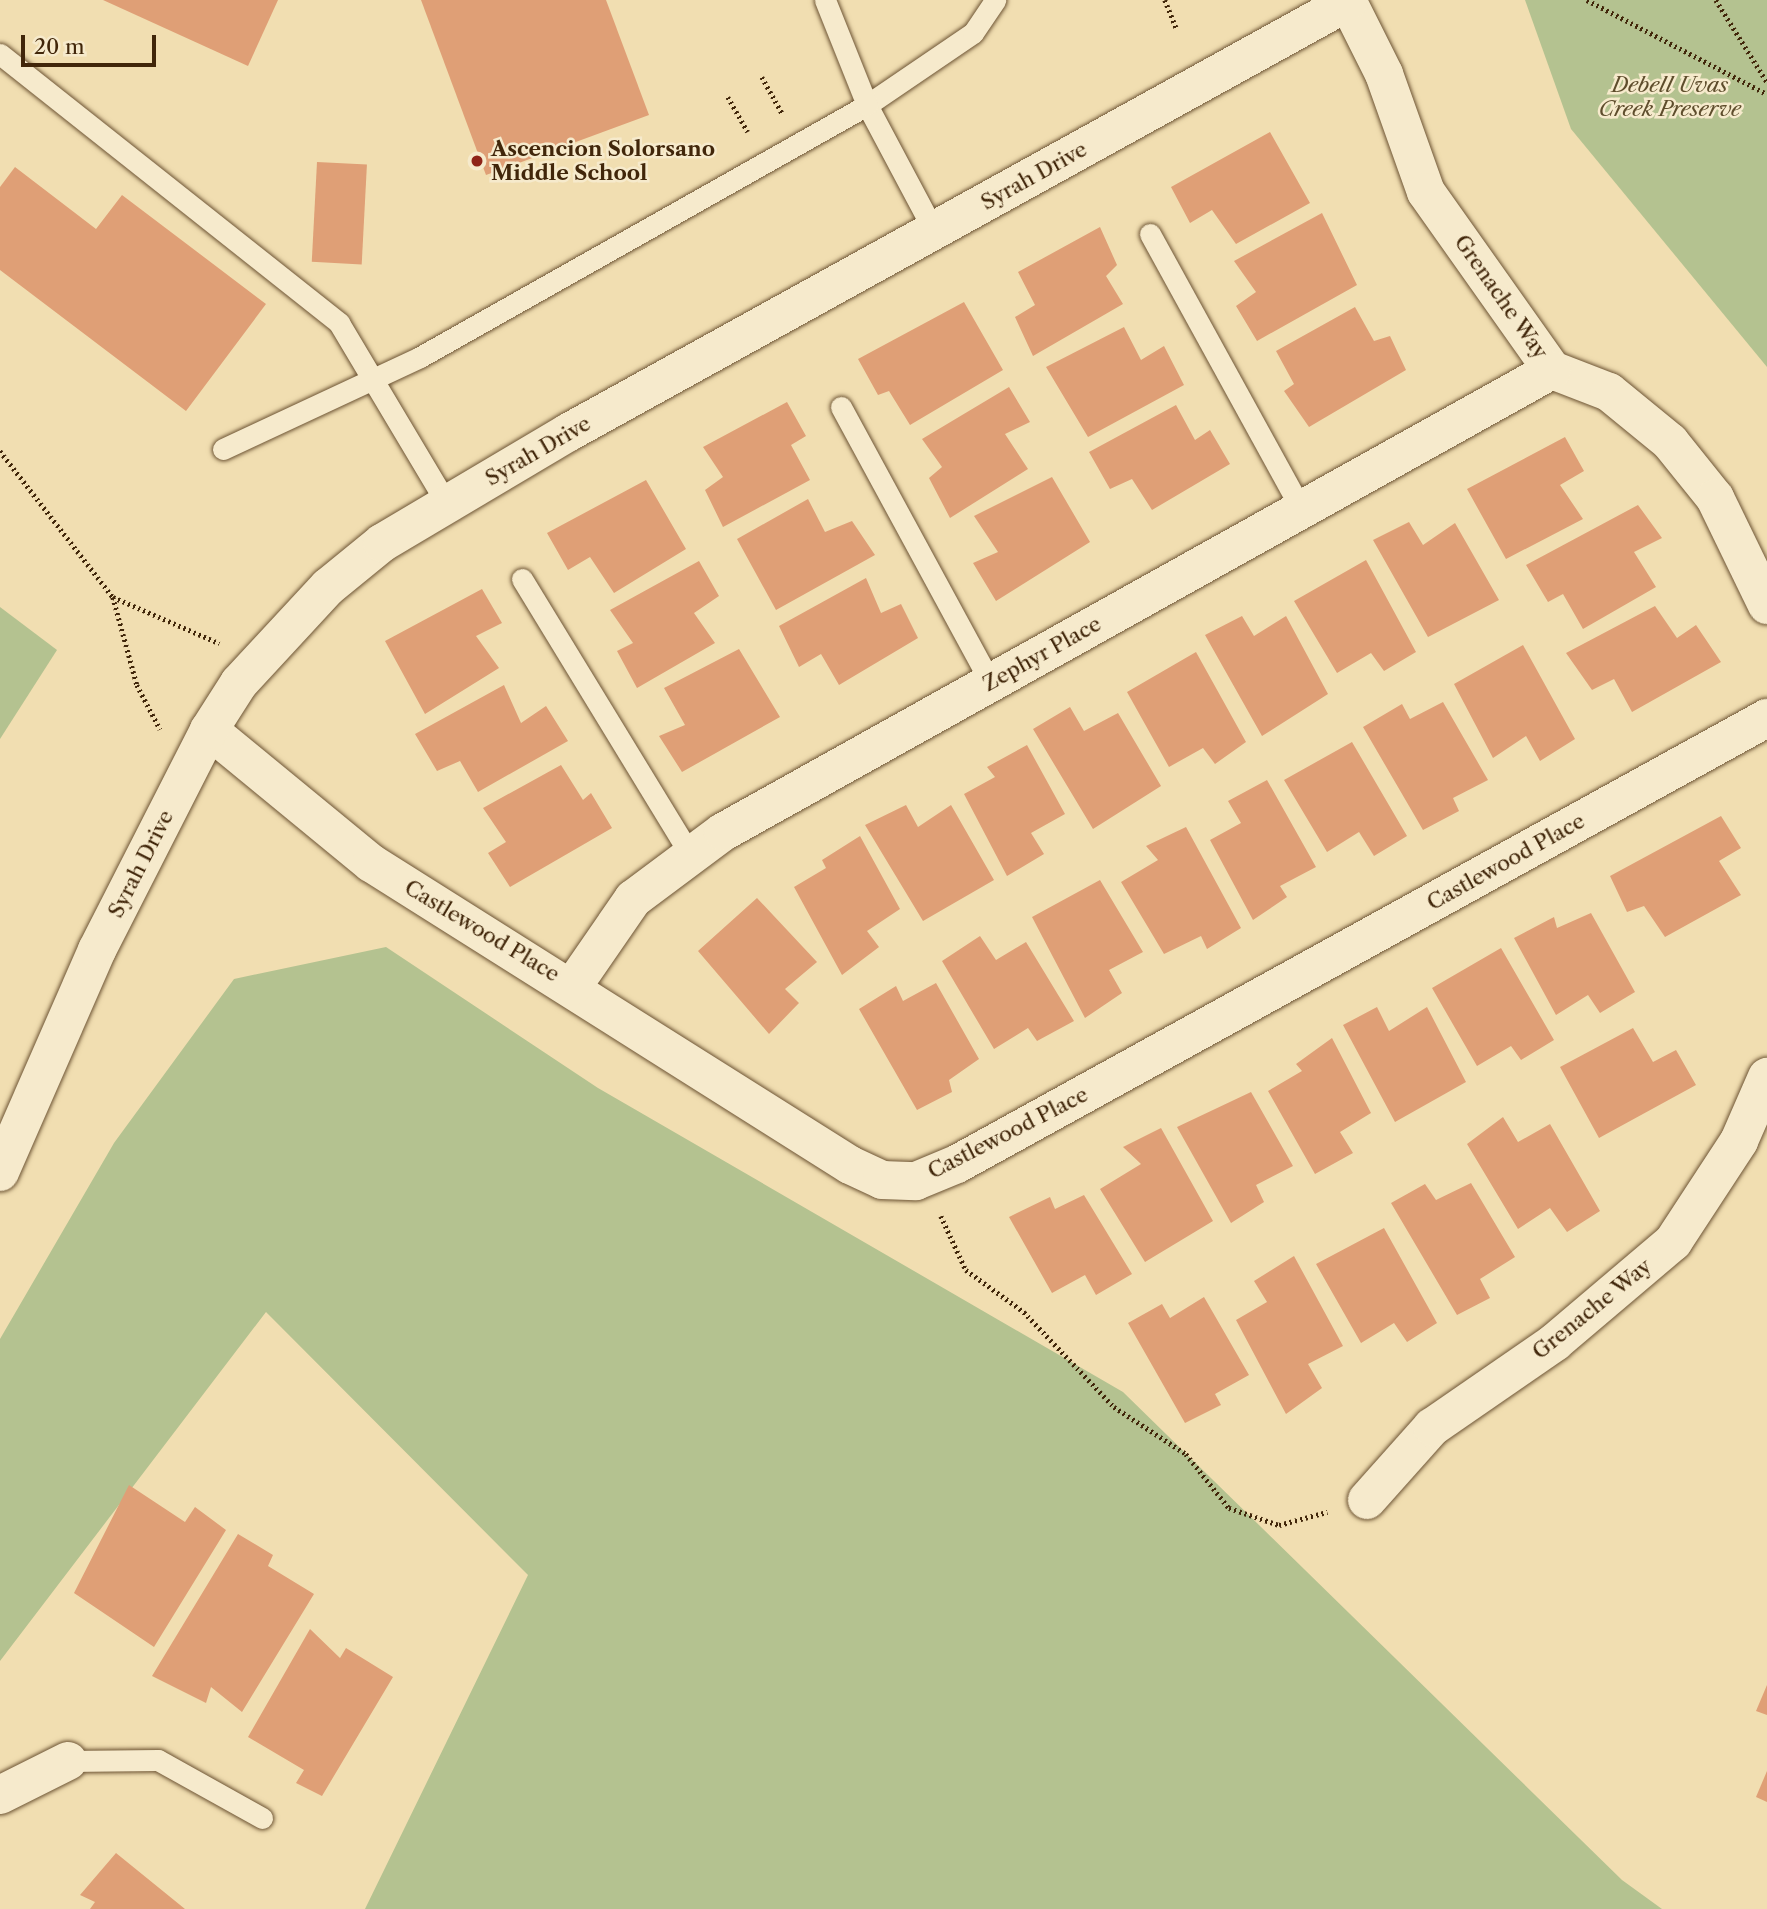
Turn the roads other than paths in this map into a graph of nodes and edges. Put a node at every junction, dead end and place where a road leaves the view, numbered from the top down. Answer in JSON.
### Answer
{"nodes":[{"id":1,"x":825,"y":0,"type":"edge"},
{"id":2,"x":995,"y":0,"type":"edge"},
{"id":3,"x":1348,"y":1,"type":"edge"},
{"id":4,"x":0,"y":54,"type":"edge"},
{"id":5,"x":867,"y":105,"type":"junction"},
{"id":6,"x":934,"y":231,"type":"junction"},
{"id":7,"x":1150,"y":234,"type":"dead end"},
{"id":8,"x":1552,"y":370,"type":"junction"},
{"id":9,"x":376,"y":380,"type":"junction"},
{"id":10,"x":841,"y":407,"type":"dead end"},
{"id":11,"x":223,"y":449,"type":"dead end"},
{"id":12,"x":447,"y":504,"type":"junction"},
{"id":13,"x":1301,"y":509,"type":"junction"},
{"id":14,"x":522,"y":579,"type":"dead end"},
{"id":15,"x":1767,"y":605,"type":"edge"},
{"id":16,"x":991,"y":682,"type":"junction"},
{"id":17,"x":1767,"y":718,"type":"edge"},
{"id":18,"x":209,"y":730,"type":"junction"},
{"id":19,"x":691,"y":856,"type":"junction"},
{"id":20,"x":573,"y":986,"type":"junction"},
{"id":21,"x":1767,"y":1076,"type":"edge"},
{"id":22,"x":0,"y":1172,"type":"edge"},
{"id":23,"x":1367,"y":1500,"type":"road end"},
{"id":24,"x":68,"y":1761,"type":"joint"},
{"id":25,"x":0,"y":1795,"type":"edge"},
{"id":26,"x":262,"y":1818,"type":"dead end"}],
"edges":[{"from":1,"to":5,"type":"lane"},
{"from":2,"to":5,"type":"lane"},
{"from":3,"to":6,"type":"street","name":"Syrah Drive"},
{"from":3,"to":8,"type":"street","name":"Grenache Way"},
{"from":4,"to":9,"type":"lane"},
{"from":5,"to":6,"type":"lane"},
{"from":5,"to":9,"type":"lane"},
{"from":6,"to":12,"type":"street","name":"Syrah Drive"},
{"from":7,"to":13,"type":"lane"},
{"from":8,"to":13,"type":"street","name":"Zephyr Place"},
{"from":8,"to":15,"type":"street","name":"Grenache Way"},
{"from":9,"to":11,"type":"lane"},
{"from":9,"to":12,"type":"lane"},
{"from":10,"to":16,"type":"lane"},
{"from":12,"to":18,"type":"street","name":"Syrah Drive"},
{"from":13,"to":16,"type":"street","name":"Zephyr Place"},
{"from":14,"to":19,"type":"lane"},
{"from":16,"to":19,"type":"street","name":"Zephyr Place"},
{"from":17,"to":20,"type":"street","name":"Castlewood Place"},
{"from":18,"to":20,"type":"street","name":"Castlewood Place"},
{"from":18,"to":22,"type":"street","name":"Syrah Drive"},
{"from":19,"to":20,"type":"street","name":"Zephyr Place"},
{"from":21,"to":23,"type":"street","name":"Grenache Way"},
{"from":24,"to":25,"type":"street"},
{"from":24,"to":26,"type":"lane"}]}
